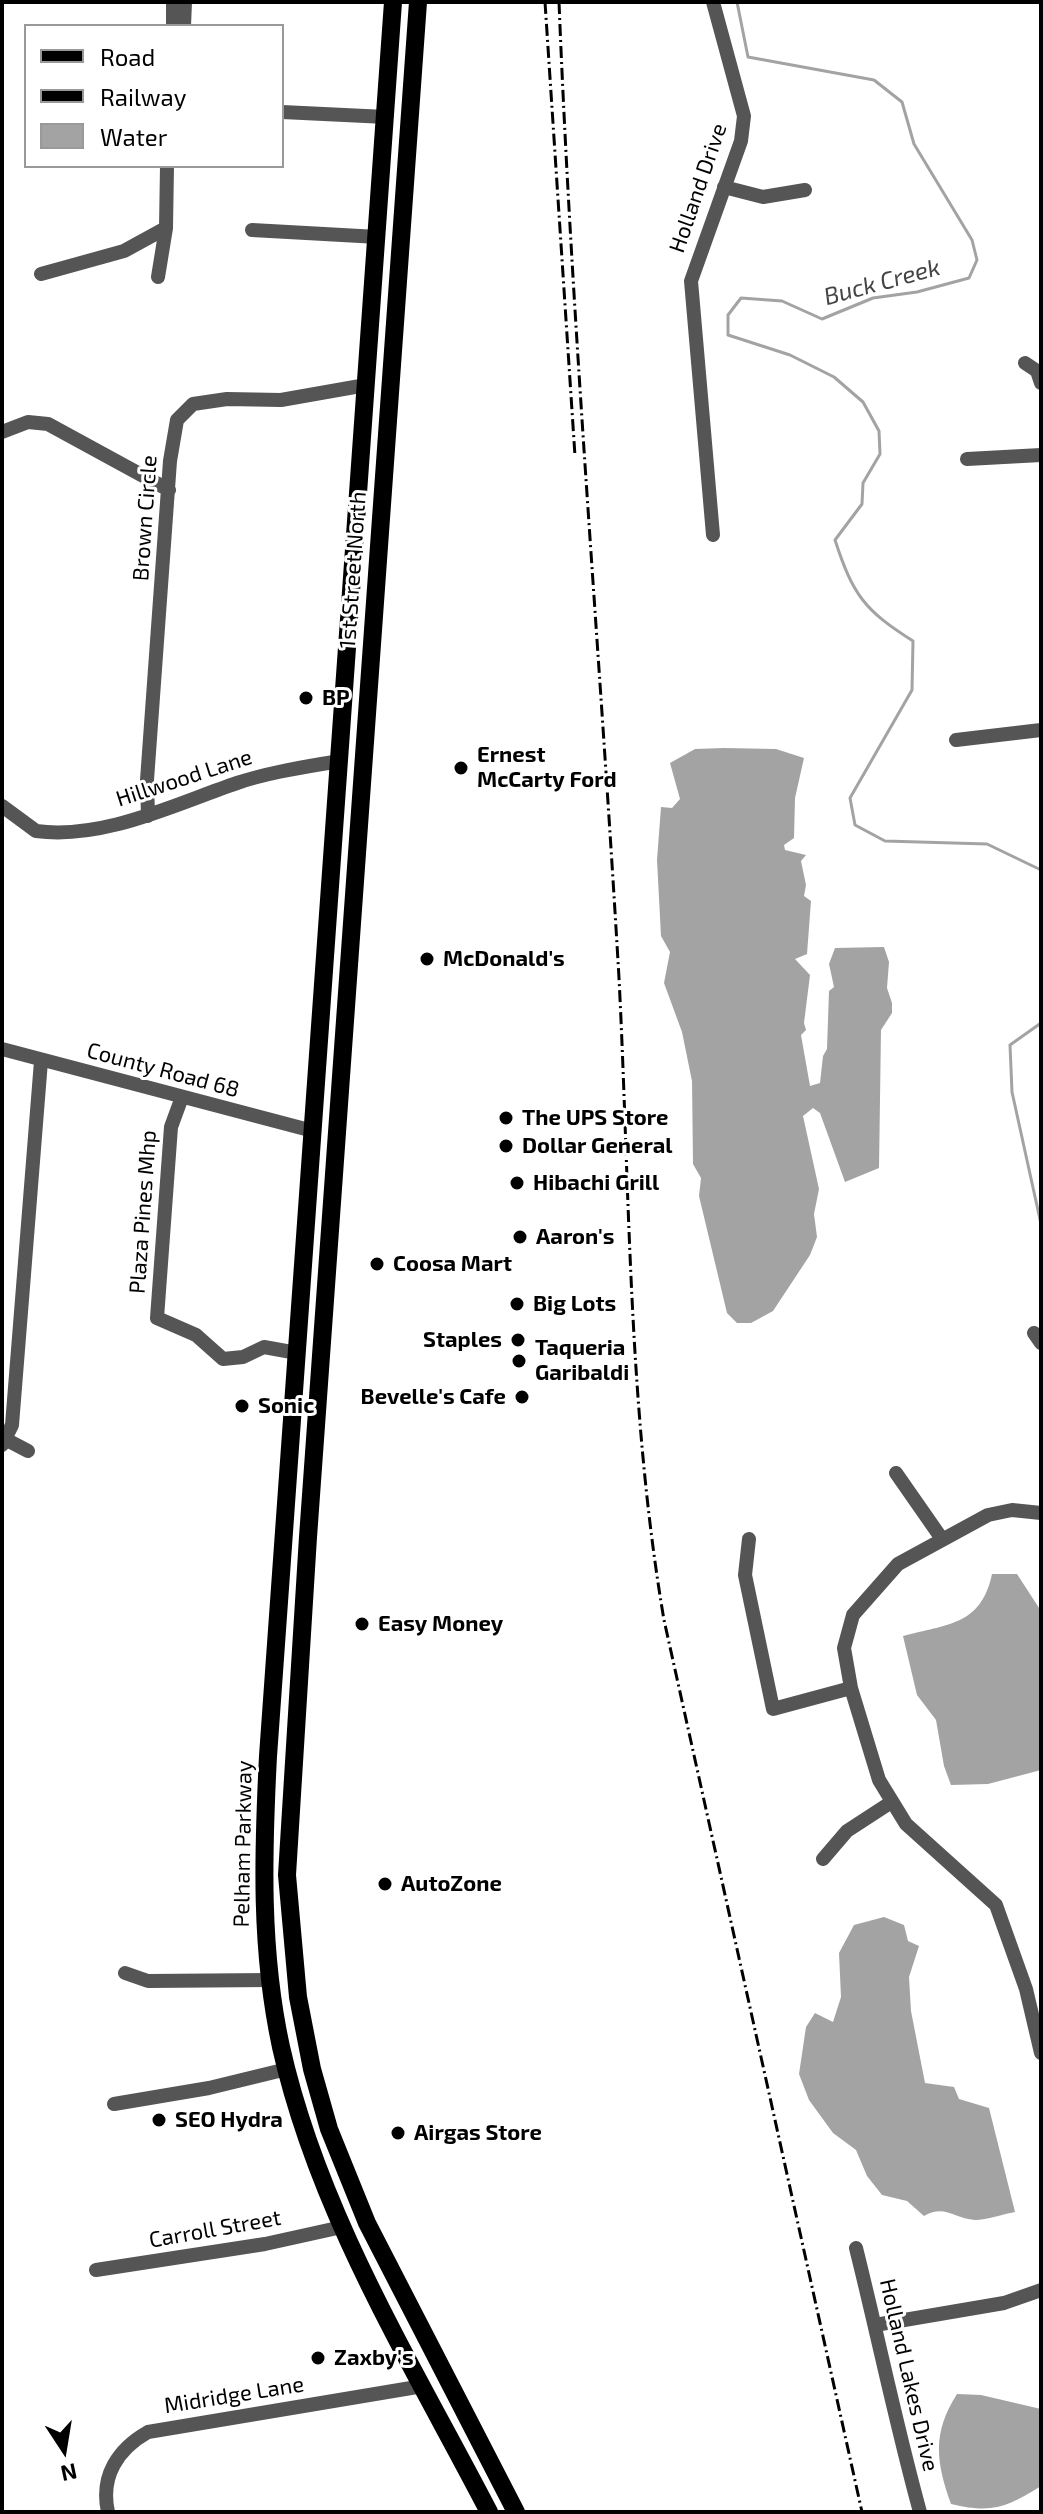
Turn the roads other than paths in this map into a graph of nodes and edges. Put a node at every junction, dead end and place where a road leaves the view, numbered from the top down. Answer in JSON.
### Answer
{"nodes":[{"id":1,"x":173,"y":2,"type":"edge"},
{"id":2,"x":185,"y":2,"type":"edge"},
{"id":3,"x":412,"y":2,"type":"edge"},
{"id":4,"x":418,"y":2,"type":"edge"},
{"id":5,"x":713,"y":2,"type":"edge"},
{"id":6,"x":393,"y":6,"type":"edge"},
{"id":7,"x":173,"y":24,"type":"edge"},
{"id":8,"x":184,"y":24,"type":"edge"},
{"id":9,"x":284,"y":112,"type":"edge"},
{"id":10,"x":386,"y":117,"type":"junction"},
{"id":11,"x":410,"y":122,"type":"junction"},
{"id":12,"x":167,"y":168,"type":"edge"},
{"id":13,"x":724,"y":187,"type":"junction"},
{"id":14,"x":805,"y":190,"type":"dead end"},
{"id":15,"x":166,"y":228,"type":"junction"},
{"id":16,"x":252,"y":230,"type":"dead end"},
{"id":17,"x":378,"y":237,"type":"junction"},
{"id":18,"x":401,"y":237,"type":"junction"},
{"id":19,"x":41,"y":274,"type":"dead end"},
{"id":20,"x":158,"y":277,"type":"dead end"},
{"id":21,"x":1025,"y":363,"type":"dead end"},
{"id":22,"x":1041,"y":383,"type":"edge"},
{"id":23,"x":366,"y":385,"type":"junction"},
{"id":24,"x":391,"y":388,"type":"junction"},
{"id":25,"x":2,"y":432,"type":"edge"},
{"id":26,"x":1041,"y":455,"type":"edge"},
{"id":27,"x":967,"y":459,"type":"dead end"},
{"id":28,"x":169,"y":490,"type":"junction"},
{"id":29,"x":356,"y":527,"type":"junction"},
{"id":30,"x":381,"y":528,"type":"junction"},
{"id":31,"x":713,"y":535,"type":"dead end"},
{"id":32,"x":346,"y":666,"type":"junction"},
{"id":33,"x":370,"y":669,"type":"junction"},
{"id":34,"x":1041,"y":730,"type":"edge"},
{"id":35,"x":956,"y":740,"type":"dead end"},
{"id":36,"x":364,"y":758,"type":"junction"},
{"id":37,"x":339,"y":761,"type":"junction"},
{"id":38,"x":2,"y":806,"type":"edge"},
{"id":39,"x":148,"y":816,"type":"junction"},
{"id":40,"x":330,"y":892,"type":"junction"},
{"id":41,"x":354,"y":893,"type":"junction"},
{"id":42,"x":322,"y":1010,"type":"junction"},
{"id":43,"x":346,"y":1013,"type":"junction"},
{"id":44,"x":2,"y":1049,"type":"edge"},
{"id":45,"x":41,"y":1061,"type":"junction"},
{"id":46,"x":182,"y":1097,"type":"junction"},
{"id":47,"x":313,"y":1131,"type":"junction"},
{"id":48,"x":336,"y":1141,"type":"junction"},
{"id":49,"x":297,"y":1353,"type":"junction"},
{"id":50,"x":318,"y":1391,"type":"junction"},
{"id":51,"x":295,"y":1392,"type":"junction"},
{"id":52,"x":5,"y":1442,"type":"edge"},
{"id":53,"x":28,"y":1451,"type":"dead end"},
{"id":54,"x":896,"y":1473,"type":"dead end"},
{"id":55,"x":1041,"y":1513,"type":"edge"},
{"id":56,"x":749,"y":1539,"type":"dead end"},
{"id":57,"x":942,"y":1539,"type":"junction"},
{"id":58,"x":283,"y":1541,"type":"junction"},
{"id":59,"x":307,"y":1544,"type":"junction"},
{"id":60,"x":851,"y":1688,"type":"junction"},
{"id":61,"x":270,"y":1727,"type":"junction"},
{"id":62,"x":296,"y":1727,"type":"junction"},
{"id":63,"x":890,"y":1803,"type":"junction"},
{"id":64,"x":263,"y":1843,"type":"junction"},
{"id":65,"x":288,"y":1844,"type":"junction"},
{"id":66,"x":823,"y":1859,"type":"dead end"},
{"id":67,"x":125,"y":1973,"type":"dead end"},
{"id":68,"x":295,"y":1978,"type":"junction"},
{"id":69,"x":270,"y":1980,"type":"junction"},
{"id":70,"x":1041,"y":2053,"type":"edge"},
{"id":71,"x":287,"y":2069,"type":"junction"},
{"id":72,"x":319,"y":2097,"type":"junction"},
{"id":73,"x":294,"y":2098,"type":"junction"},
{"id":74,"x":114,"y":2104,"type":"dead end"},
{"id":75,"x":368,"y":2224,"type":"junction"},
{"id":76,"x":342,"y":2227,"type":"junction"},
{"id":77,"x":856,"y":2248,"type":"dead end"},
{"id":78,"x":96,"y":2270,"type":"dead end"},
{"id":79,"x":1041,"y":2290,"type":"edge"},
{"id":80,"x":875,"y":2325,"type":"junction"},
{"id":81,"x":447,"y":2380,"type":"junction"},
{"id":82,"x":423,"y":2386,"type":"junction"},
{"id":83,"x":108,"y":2512,"type":"edge"},
{"id":84,"x":489,"y":2512,"type":"edge"},
{"id":85,"x":516,"y":2512,"type":"edge"},
{"id":86,"x":920,"y":2512,"type":"edge"}],
"edges":[{"from":1,"to":7,"type":"street"},
{"from":2,"to":8,"type":"street"},
{"from":3,"to":6,"type":"main road"},
{"from":4,"to":11,"type":"main road","name":"1st Street North"},
{"from":5,"to":13,"type":"street","name":"Holland Drive"},
{"from":6,"to":10,"type":"main road","name":"1st Street North"},
{"from":9,"to":10,"type":"street"},
{"from":10,"to":11,"type":"main road"},
{"from":10,"to":17,"type":"main road","name":"1st Street North"},
{"from":11,"to":18,"type":"main road","name":"1st Street North"},
{"from":12,"to":15,"type":"street"},
{"from":13,"to":14,"type":"street"},
{"from":13,"to":31,"type":"street","name":"Holland Drive"},
{"from":15,"to":19,"type":"street"},
{"from":15,"to":20,"type":"street"},
{"from":16,"to":17,"type":"street"},
{"from":17,"to":18,"type":"main road"},
{"from":17,"to":23,"type":"main road","name":"1st Street North"},
{"from":18,"to":24,"type":"main road","name":"1st Street North"},
{"from":21,"to":22,"type":"street"},
{"from":23,"to":24,"type":"main road"},
{"from":23,"to":28,"type":"street","name":"Brown Circle"},
{"from":23,"to":29,"type":"main road","name":"1st Street North"},
{"from":24,"to":30,"type":"main road","name":"1st Street North"},
{"from":25,"to":28,"type":"street"},
{"from":26,"to":27,"type":"street"},
{"from":28,"to":39,"type":"street","name":"Brown Circle"},
{"from":29,"to":30,"type":"main road"},
{"from":29,"to":32,"type":"main road","name":"1st Street North"},
{"from":30,"to":33,"type":"main road","name":"1st Street North"},
{"from":32,"to":33,"type":"main road"},
{"from":32,"to":37,"type":"main road","name":"1st Street North"},
{"from":33,"to":36,"type":"main road","name":"1st Street North"},
{"from":34,"to":35,"type":"street"},
{"from":36,"to":37,"type":"main road"},
{"from":36,"to":41,"type":"main road","name":"1st Street North"},
{"from":37,"to":39,"type":"street","name":"Hillwood Lane"},
{"from":37,"to":40,"type":"main road","name":"1st Street North"},
{"from":38,"to":39,"type":"street","name":"Hillwood Lane"},
{"from":40,"to":41,"type":"main road"},
{"from":40,"to":42,"type":"main road","name":"1st Street North"},
{"from":41,"to":43,"type":"main road","name":"1st Street North"},
{"from":42,"to":43,"type":"main road"},
{"from":42,"to":47,"type":"main road","name":"1st Street North"},
{"from":43,"to":48,"type":"main road","name":"1st Street North"},
{"from":44,"to":45,"type":"street","name":"County Road 68"},
{"from":45,"to":46,"type":"street","name":"County Road 68"},
{"from":45,"to":52,"type":"street"},
{"from":46,"to":47,"type":"street","name":"County Road 68"},
{"from":46,"to":49,"type":"street","name":"Plaza Pines Mhp"},
{"from":47,"to":48,"type":"main road"},
{"from":47,"to":49,"type":"main road","name":"Pelham Parkway"},
{"from":48,"to":50,"type":"main road","name":"Pelham Parkway"},
{"from":49,"to":51,"type":"main road","name":"Pelham Parkway"},
{"from":50,"to":51,"type":"main road"},
{"from":50,"to":59,"type":"main road","name":"Pelham Parkway"},
{"from":51,"to":58,"type":"main road","name":"Pelham Parkway"},
{"from":52,"to":53,"type":"street"},
{"from":54,"to":57,"type":"street"},
{"from":55,"to":57,"type":"street"},
{"from":56,"to":60,"type":"street"},
{"from":57,"to":60,"type":"street"},
{"from":58,"to":59,"type":"main road"},
{"from":58,"to":61,"type":"main road","name":"Pelham Parkway"},
{"from":59,"to":62,"type":"main road","name":"Pelham Parkway"},
{"from":60,"to":63,"type":"street"},
{"from":61,"to":62,"type":"main road"},
{"from":61,"to":64,"type":"main road","name":"Pelham Parkway"},
{"from":62,"to":65,"type":"main road","name":"Pelham Parkway"},
{"from":63,"to":66,"type":"street"},
{"from":63,"to":70,"type":"street"},
{"from":64,"to":65,"type":"main road"},
{"from":64,"to":69,"type":"main road","name":"Pelham Parkway"},
{"from":65,"to":68,"type":"main road","name":"Pelham Parkway"},
{"from":67,"to":69,"type":"street"},
{"from":68,"to":69,"type":"main road"},
{"from":68,"to":72,"type":"main road","name":"Pelham Parkway"},
{"from":69,"to":71,"type":"main road","name":"Pelham Parkway"},
{"from":71,"to":73,"type":"main road","name":"Pelham Parkway"},
{"from":71,"to":74,"type":"street"},
{"from":72,"to":73,"type":"main road"},
{"from":72,"to":75,"type":"main road","name":"Pelham Parkway"},
{"from":73,"to":76,"type":"main road","name":"Pelham Parkway"},
{"from":75,"to":76,"type":"main road"},
{"from":75,"to":81,"type":"main road","name":"Pelham Parkway"},
{"from":76,"to":78,"type":"street","name":"Carroll Street"},
{"from":76,"to":82,"type":"main road","name":"Pelham Parkway"},
{"from":77,"to":80,"type":"street","name":"Holland Lakes Drive"},
{"from":79,"to":80,"type":"street"},
{"from":80,"to":86,"type":"street","name":"Holland Lakes Drive"},
{"from":81,"to":82,"type":"main road"},
{"from":81,"to":85,"type":"main road","name":"Pelham Parkway"},
{"from":82,"to":83,"type":"street","name":"Midridge Lane"},
{"from":82,"to":84,"type":"main road","name":"Pelham Parkway"}]}
